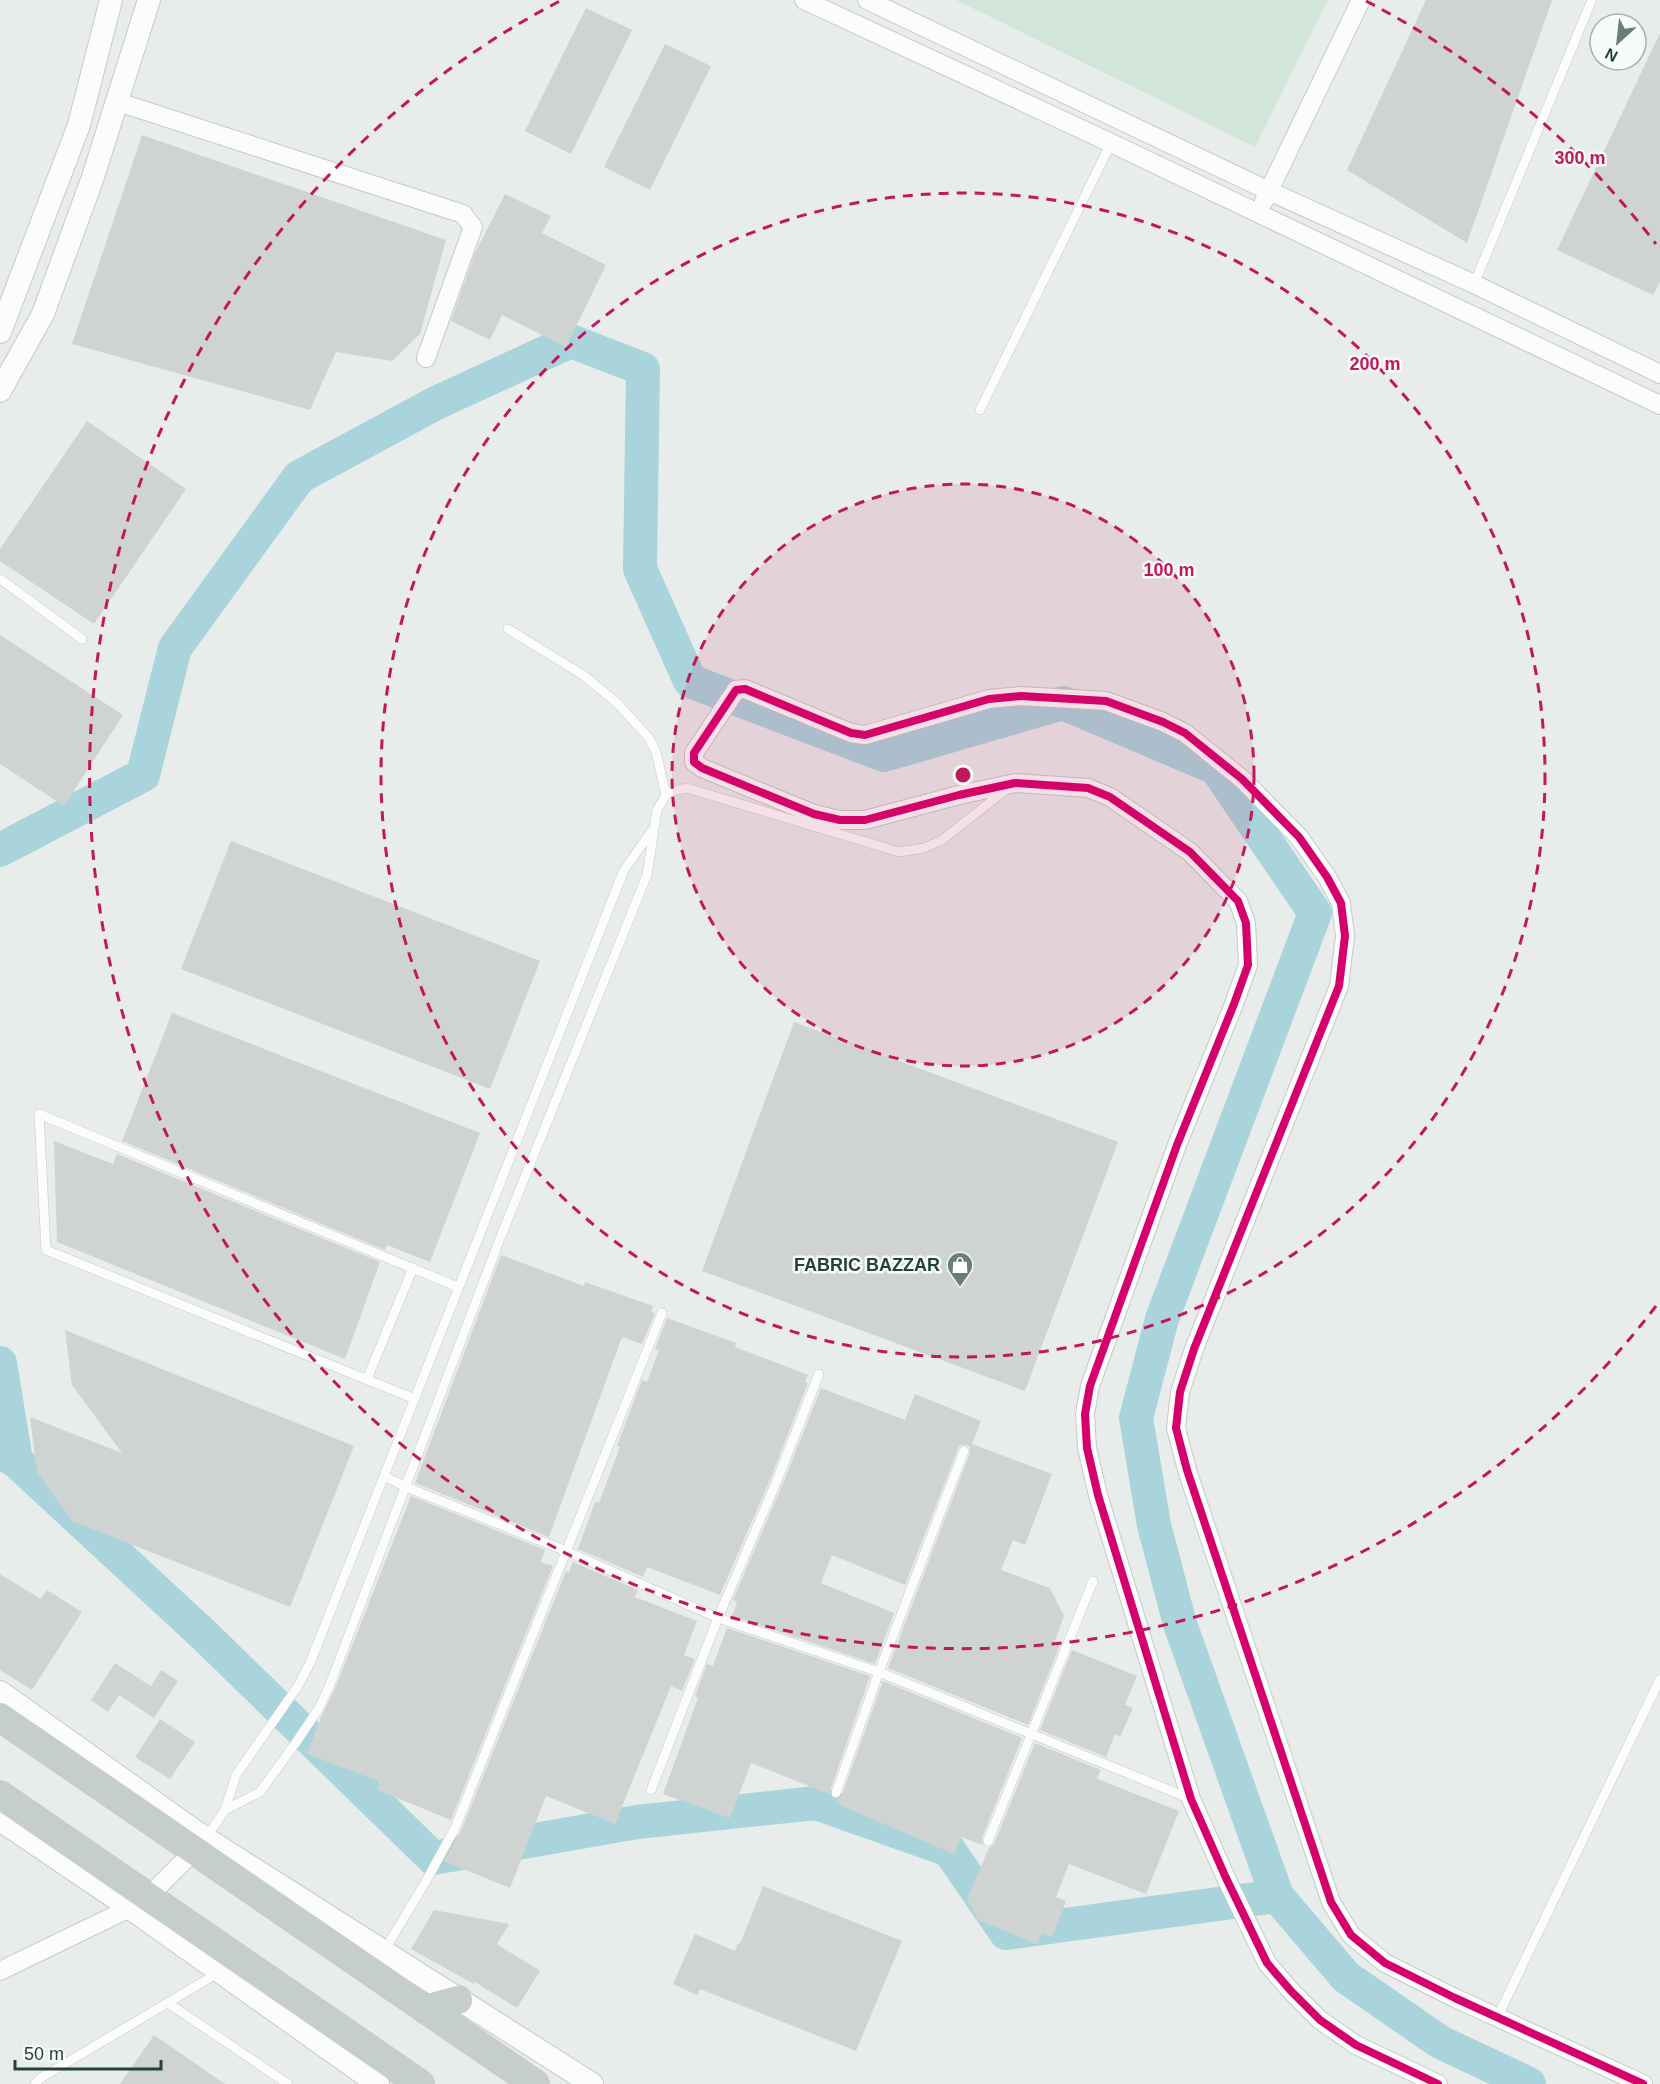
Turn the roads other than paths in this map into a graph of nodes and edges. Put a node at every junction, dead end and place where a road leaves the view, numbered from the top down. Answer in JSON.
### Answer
{"nodes":[{"id":1,"x":111,"y":0,"type":"edge"},
{"id":2,"x":149,"y":0,"type":"edge"},
{"id":3,"x":804,"y":0,"type":"edge"},
{"id":4,"x":867,"y":0,"type":"edge"},
{"id":5,"x":1360,"y":0,"type":"edge"},
{"id":6,"x":1591,"y":2,"type":"dead end"},
{"id":7,"x":118,"y":102,"type":"junction"},
{"id":8,"x":1112,"y":143,"type":"junction"},
{"id":9,"x":1269,"y":191,"type":"junction"},
{"id":10,"x":1258,"y":214,"type":"junction"},
{"id":11,"x":1473,"y":284,"type":"junction"},
{"id":12,"x":1,"y":331,"type":"edge"},
{"id":13,"x":27,"y":345,"type":"junction"},
{"id":14,"x":426,"y":358,"type":"dead end"},
{"id":15,"x":1660,"y":374,"type":"edge"},
{"id":16,"x":0,"y":391,"type":"edge"},
{"id":17,"x":1660,"y":405,"type":"edge"},
{"id":18,"x":980,"y":410,"type":"dead end"},
{"id":19,"x":0,"y":579,"type":"edge"},
{"id":20,"x":508,"y":629,"type":"dead end"},
{"id":21,"x":82,"y":639,"type":"dead end"},
{"id":22,"x":1015,"y":783,"type":"junction"},
{"id":23,"x":666,"y":795,"type":"junction"},
{"id":24,"x":653,"y":830,"type":"junction"},
{"id":25,"x":413,"y":1268,"type":"junction"},
{"id":26,"x":458,"y":1287,"type":"junction"},
{"id":27,"x":662,"y":1313,"type":"dead end"},
{"id":28,"x":819,"y":1374,"type":"dead end"},
{"id":29,"x":367,"y":1379,"type":"junction"},
{"id":30,"x":415,"y":1398,"type":"junction"},
{"id":31,"x":964,"y":1451,"type":"dead end"},
{"id":32,"x":384,"y":1476,"type":"junction"},
{"id":33,"x":406,"y":1487,"type":"junction"},
{"id":34,"x":566,"y":1551,"type":"junction"},
{"id":35,"x":1093,"y":1581,"type":"dead end"},
{"id":36,"x":718,"y":1618,"type":"junction"},
{"id":37,"x":879,"y":1672,"type":"junction"},
{"id":38,"x":1660,"y":1679,"type":"edge"},
{"id":39,"x":0,"y":1692,"type":"edge"},
{"id":40,"x":0,"y":1717,"type":"edge"},
{"id":41,"x":1030,"y":1733,"type":"junction"},
{"id":42,"x":651,"y":1790,"type":"dead end"},
{"id":43,"x":836,"y":1793,"type":"dead end"},
{"id":44,"x":0,"y":1795,"type":"edge"},
{"id":45,"x":1191,"y":1798,"type":"junction"},
{"id":46,"x":225,"y":1810,"type":"junction"},
{"id":47,"x":0,"y":1820,"type":"edge"},
{"id":48,"x":988,"y":1841,"type":"dead end"},
{"id":49,"x":200,"y":1845,"type":"junction"},
{"id":50,"x":139,"y":1902,"type":"junction"},
{"id":51,"x":384,"y":1951,"type":"junction"},
{"id":52,"x":0,"y":1971,"type":"edge"},
{"id":53,"x":220,"y":1972,"type":"junction"},
{"id":54,"x":458,"y":2000,"type":"junction"},
{"id":55,"x":168,"y":2003,"type":"junction"},
{"id":56,"x":425,"y":2009,"type":"junction"},
{"id":57,"x":1497,"y":2018,"type":"junction"},
{"id":58,"x":1409,"y":2078,"type":"edge"},
{"id":59,"x":35,"y":2084,"type":"edge"},
{"id":60,"x":288,"y":2084,"type":"edge"},
{"id":61,"x":378,"y":2084,"type":"edge"},
{"id":62,"x":420,"y":2084,"type":"edge"},
{"id":63,"x":535,"y":2084,"type":"edge"},
{"id":64,"x":592,"y":2084,"type":"edge"},
{"id":65,"x":1438,"y":2084,"type":"edge"},
{"id":66,"x":1642,"y":2084,"type":"edge"}],
"edges":[{"from":1,"to":12,"type":"street"},
{"from":2,"to":7,"type":"street"},
{"from":3,"to":8,"type":"street"},
{"from":4,"to":9,"type":"street"},
{"from":5,"to":9,"type":"street"},
{"from":6,"to":11,"type":"lane"},
{"from":7,"to":13,"type":"street"},
{"from":7,"to":14,"type":"street"},
{"from":8,"to":10,"type":"street"},
{"from":8,"to":18,"type":"lane"},
{"from":9,"to":10,"type":"street"},
{"from":9,"to":11,"type":"street"},
{"from":10,"to":17,"type":"street"},
{"from":11,"to":15,"type":"street"},
{"from":12,"to":13,"type":"street"},
{"from":13,"to":16,"type":"street"},
{"from":19,"to":21,"type":"lane"},
{"from":20,"to":23,"type":"lane"},
{"from":22,"to":23,"type":"lane"},
{"from":22,"to":45,"type":"street"},
{"from":22,"to":57,"type":"street"},
{"from":23,"to":24,"type":"lane"},
{"from":24,"to":26,"type":"lane"},
{"from":24,"to":33,"type":"lane"},
{"from":25,"to":26,"type":"lane"},
{"from":25,"to":29,"type":"lane"},
{"from":25,"to":29,"type":"lane"},
{"from":26,"to":30,"type":"lane"},
{"from":27,"to":34,"type":"lane"},
{"from":28,"to":36,"type":"lane"},
{"from":29,"to":30,"type":"lane"},
{"from":30,"to":32,"type":"lane"},
{"from":31,"to":37,"type":"lane"},
{"from":32,"to":33,"type":"lane"},
{"from":32,"to":46,"type":"lane"},
{"from":33,"to":34,"type":"lane"},
{"from":33,"to":46,"type":"lane"},
{"from":34,"to":36,"type":"lane"},
{"from":34,"to":51,"type":"lane"},
{"from":35,"to":41,"type":"lane"},
{"from":36,"to":37,"type":"lane"},
{"from":36,"to":42,"type":"lane"},
{"from":37,"to":41,"type":"lane"},
{"from":37,"to":43,"type":"lane"},
{"from":38,"to":57,"type":"lane"},
{"from":39,"to":49,"type":"street"},
{"from":40,"to":49,"type":"highway"},
{"from":41,"to":45,"type":"lane"},
{"from":41,"to":48,"type":"lane"},
{"from":44,"to":50,"type":"highway"},
{"from":45,"to":58,"type":"street"},
{"from":46,"to":49,"type":"lane"},
{"from":47,"to":50,"type":"street"},
{"from":49,"to":50,"type":"street"},
{"from":49,"to":51,"type":"street"},
{"from":49,"to":56,"type":"highway"},
{"from":50,"to":52,"type":"street"},
{"from":50,"to":53,"type":"street"},
{"from":50,"to":62,"type":"highway"},
{"from":51,"to":54,"type":"street"},
{"from":53,"to":55,"type":"lane"},
{"from":53,"to":61,"type":"street"},
{"from":54,"to":56,"type":"highway"},
{"from":54,"to":64,"type":"street"},
{"from":55,"to":59,"type":"lane"},
{"from":55,"to":60,"type":"lane"},
{"from":56,"to":63,"type":"highway"},
{"from":57,"to":66,"type":"street"},
{"from":58,"to":65,"type":"street"}]}
